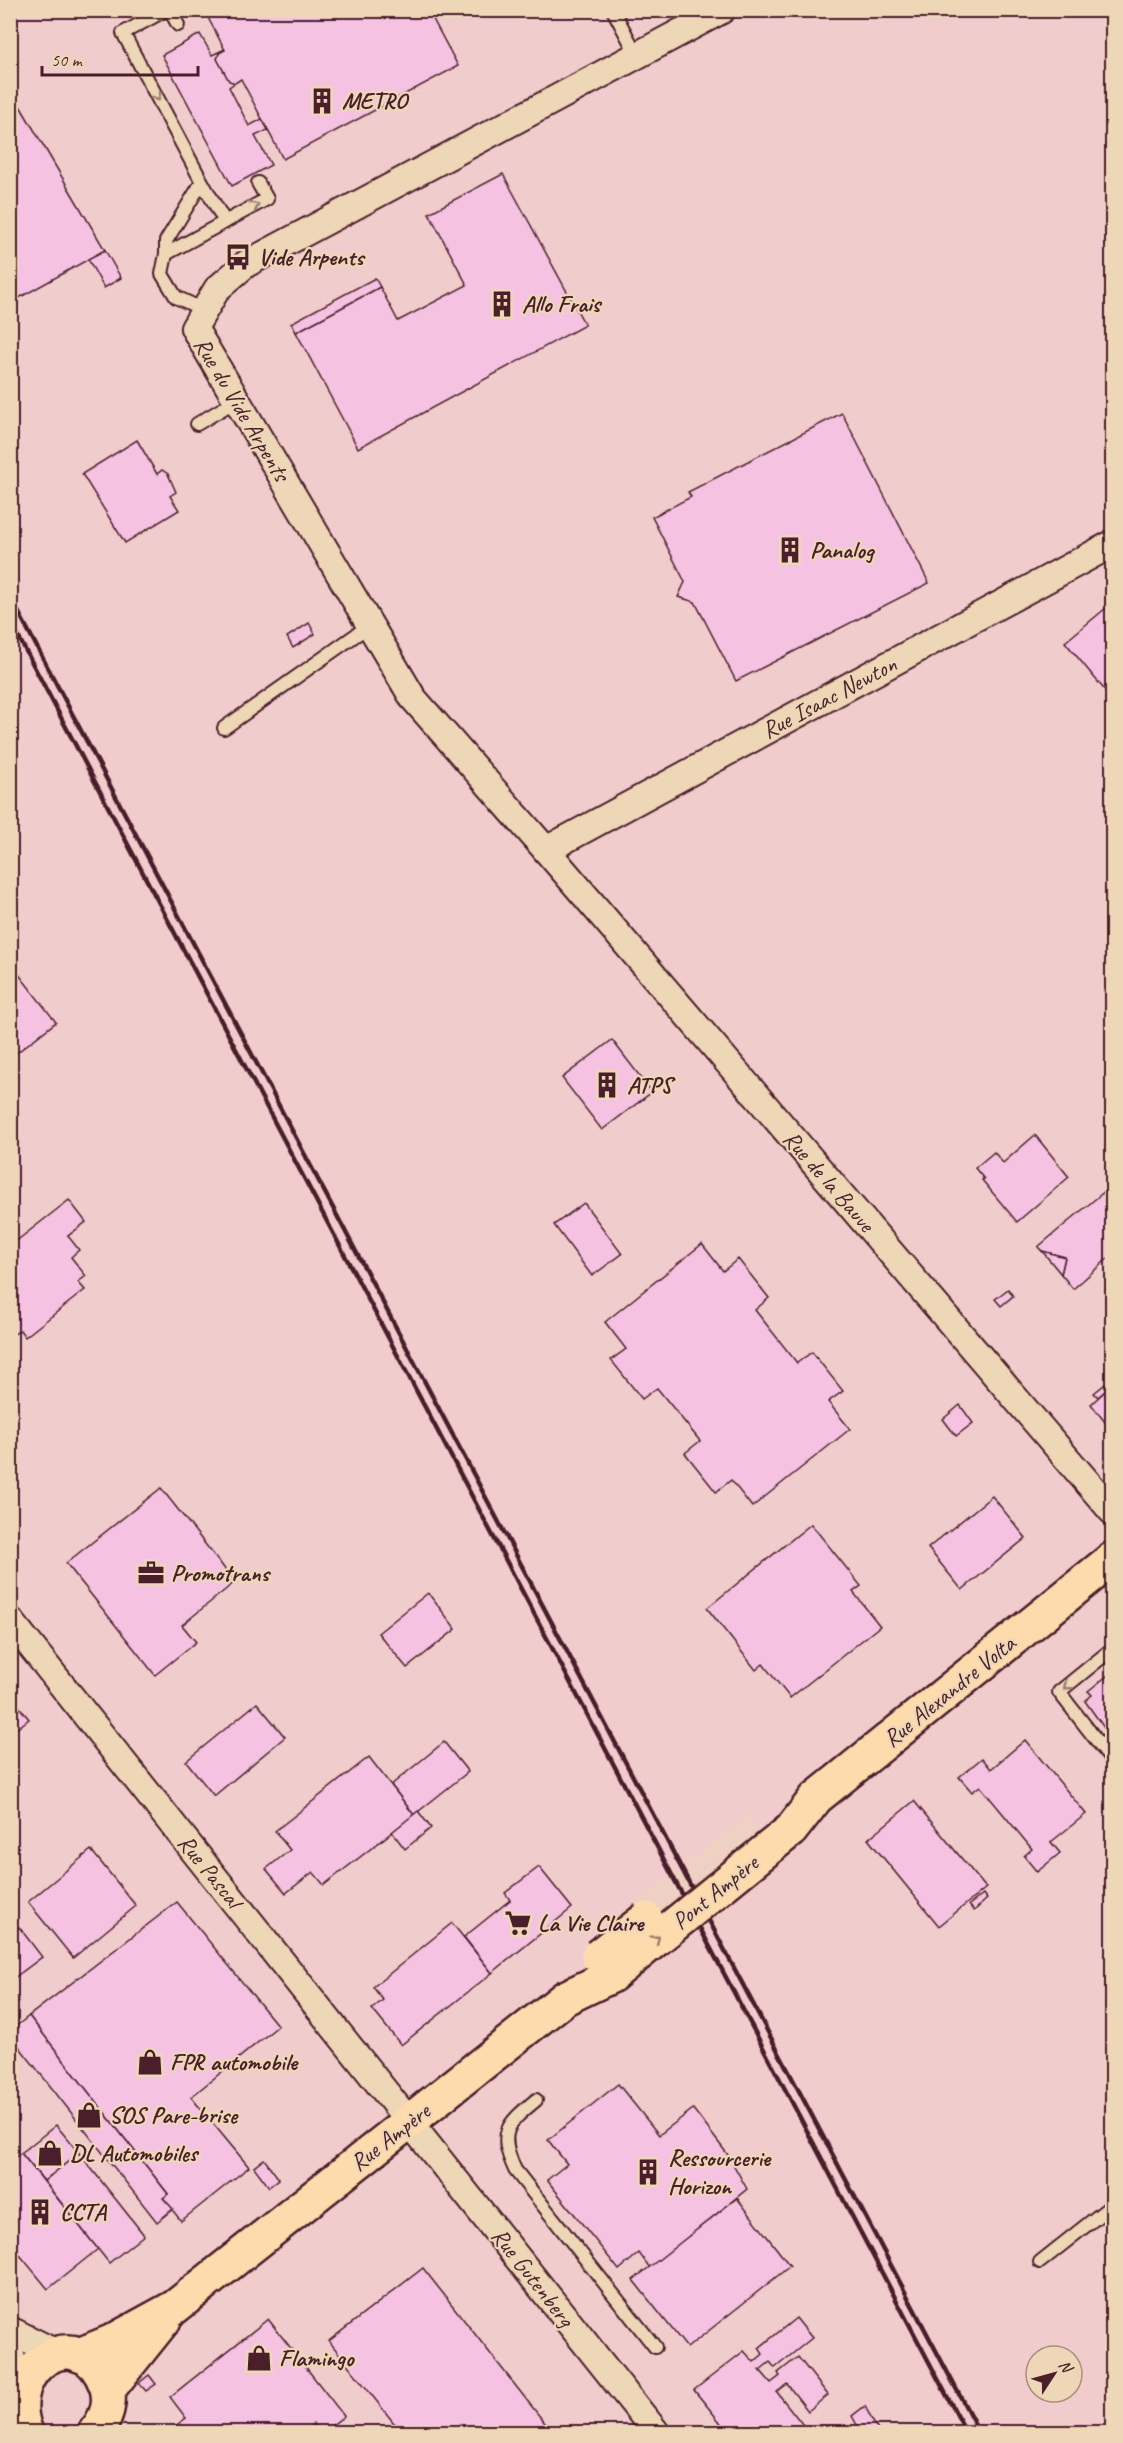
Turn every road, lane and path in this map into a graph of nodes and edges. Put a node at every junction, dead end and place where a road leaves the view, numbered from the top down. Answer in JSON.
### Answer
{"nodes":[{"id":1,"x":168,"y":10,"type":"edge"},
{"id":2,"x":613,"y":10,"type":"edge"},
{"id":3,"x":722,"y":10,"type":"edge"},
{"id":4,"x":178,"y":25,"type":"dead end"},
{"id":5,"x":637,"y":55,"type":"junction"},
{"id":6,"x":202,"y":182,"type":"junction"},
{"id":7,"x":258,"y":183,"type":"dead end"},
{"id":8,"x":225,"y":222,"type":"junction"},
{"id":9,"x":166,"y":254,"type":"junction"},
{"id":10,"x":204,"y":310,"type":"junction"},
{"id":11,"x":237,"y":400,"type":"junction"},
{"id":12,"x":197,"y":424,"type":"dead end"},
{"id":13,"x":1113,"y":544,"type":"edge"},
{"id":14,"x":370,"y":625,"type":"junction"},
{"id":15,"x":224,"y":728,"type":"dead end"},
{"id":16,"x":546,"y":850,"type":"junction"},
{"id":17,"x":1113,"y":1511,"type":"edge"},
{"id":18,"x":1113,"y":1559,"type":"edge"},
{"id":19,"x":10,"y":1620,"type":"edge"},
{"id":20,"x":1113,"y":1649,"type":"edge"},
{"id":21,"x":1113,"y":1760,"type":"edge"},
{"id":22,"x":785,"y":1822,"type":"joint"},
{"id":23,"x":604,"y":1966,"type":"joint"},
{"id":24,"x":536,"y":2100,"type":"dead end"},
{"id":25,"x":409,"y":2122,"type":"junction"},
{"id":26,"x":1113,"y":2205,"type":"edge"},
{"id":27,"x":1040,"y":2262,"type":"dead end"},
{"id":28,"x":174,"y":2307,"type":"junction"},
{"id":29,"x":10,"y":2330,"type":"edge"},
{"id":30,"x":655,"y":2347,"type":"dead end"},
{"id":31,"x":67,"y":2354,"type":"junction"},
{"id":32,"x":108,"y":2390,"type":"junction"},
{"id":33,"x":15,"y":2396,"type":"edge"},
{"id":34,"x":101,"y":2430,"type":"edge"},
{"id":35,"x":656,"y":2433,"type":"edge"}],
"edges":[{"from":1,"to":4,"type":"lane"},
{"from":1,"to":6,"type":"lane","one_way":true},
{"from":2,"to":5,"type":"lane"},
{"from":3,"to":5,"type":"street","name":"Rue du Vide Arpents"},
{"from":5,"to":10,"type":"street","name":"Rue du Vide Arpents"},
{"from":6,"to":8,"type":"lane"},
{"from":6,"to":9,"type":"lane"},
{"from":8,"to":7,"type":"lane","one_way":true},
{"from":8,"to":9,"type":"lane"},
{"from":9,"to":10,"type":"lane"},
{"from":10,"to":11,"type":"street","name":"Rue du Vide Arpents"},
{"from":11,"to":12,"type":"lane"},
{"from":11,"to":14,"type":"street","name":"Rue du Vide Arpents"},
{"from":13,"to":16,"type":"street","name":"Rue Isaac Newton"},
{"from":14,"to":15,"type":"lane"},
{"from":14,"to":16,"type":"street","name":"Rue du Vide Arpents"},
{"from":16,"to":17,"type":"street","name":"Rue de la Bauve"},
{"from":18,"to":22,"type":"main road","name":"Rue Alexandre Volta"},
{"from":19,"to":25,"type":"street","name":"Rue Pascal"},
{"from":20,"to":21,"type":"lane","one_way":true},
{"from":22,"to":23,"type":"main road","name":"Pont Ampère","bridge":true},
{"from":23,"to":25,"type":"main road","name":"Rue Ampère"},
{"from":24,"to":30,"type":"lane"},
{"from":25,"to":28,"type":"main road","name":"Rue Ampère"},
{"from":25,"to":35,"type":"street","name":"Rue Gutenberg"},
{"from":26,"to":27,"type":"lane"},
{"from":28,"to":31,"type":"main road","name":"Rue Ampère"},
{"from":28,"to":32,"type":"main road","name":"Rue Ampère"},
{"from":29,"to":31,"type":"street"},
{"from":31,"to":32,"type":"main road"},
{"from":31,"to":33,"type":"main road","name":"Rue Ampère"},
{"from":32,"to":34,"type":"main road"}]}
